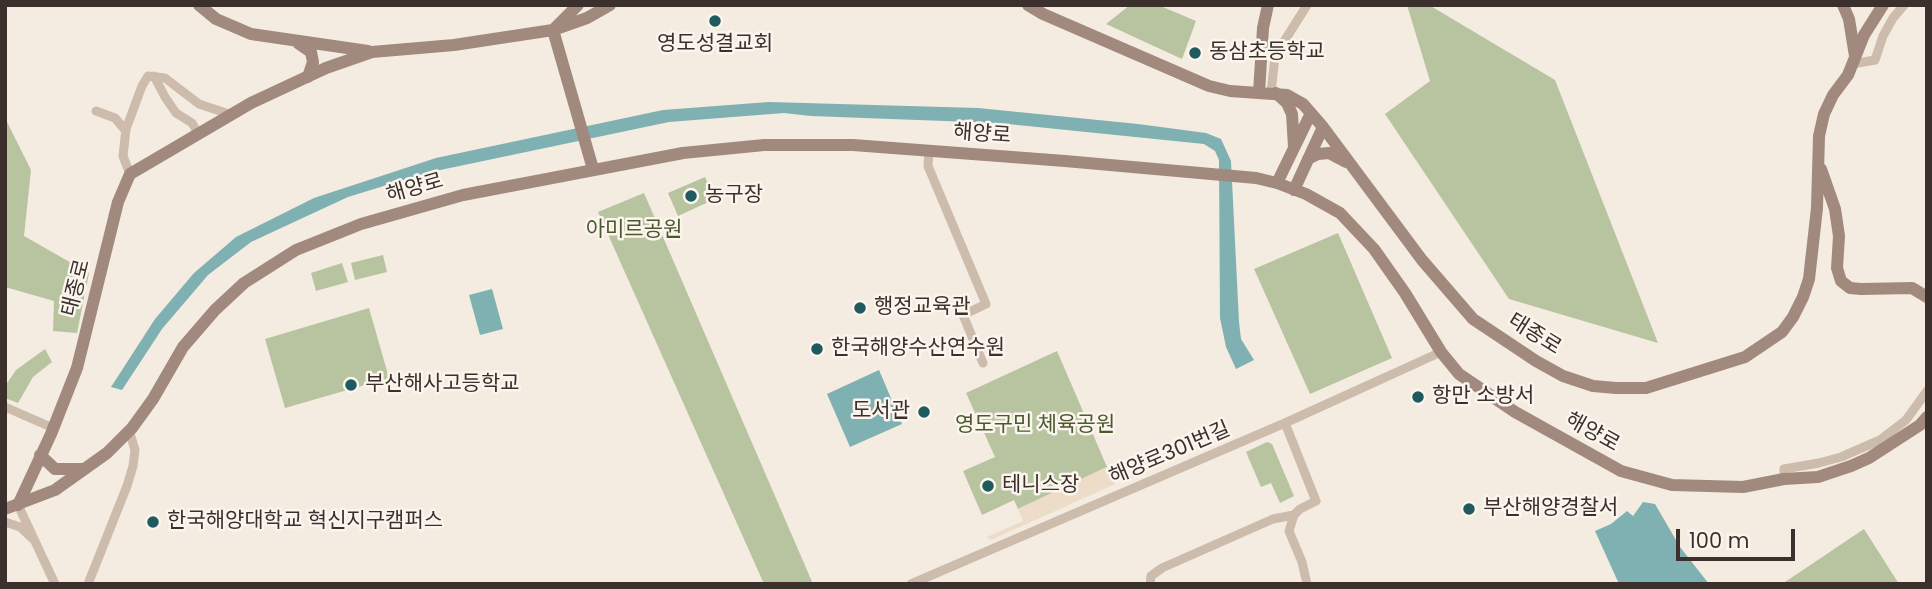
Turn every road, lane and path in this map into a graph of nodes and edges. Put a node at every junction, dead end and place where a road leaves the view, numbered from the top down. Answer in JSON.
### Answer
{"nodes":[{"id":1,"x":199,"y":5,"type":"edge"},
{"id":2,"x":578,"y":5,"type":"edge"},
{"id":3,"x":610,"y":5,"type":"edge"},
{"id":4,"x":1268,"y":5,"type":"edge"},
{"id":5,"x":1307,"y":5,"type":"edge"},
{"id":6,"x":1843,"y":5,"type":"edge"},
{"id":7,"x":1865,"y":5,"type":"edge"},
{"id":8,"x":1904,"y":5,"type":"edge"},
{"id":9,"x":1034,"y":7,"type":"edge"},
{"id":10,"x":1880,"y":9,"type":"edge"},
{"id":11,"x":553,"y":30,"type":"junction"},
{"id":12,"x":295,"y":41,"type":"junction"},
{"id":13,"x":318,"y":44,"type":"junction"},
{"id":14,"x":372,"y":52,"type":"junction"},
{"id":15,"x":1854,"y":60,"type":"junction"},
{"id":16,"x":326,"y":68,"type":"junction"},
{"id":17,"x":151,"y":76,"type":"junction"},
{"id":18,"x":308,"y":77,"type":"junction"},
{"id":19,"x":1269,"y":93,"type":"junction"},
{"id":20,"x":96,"y":111,"type":"dead end"},
{"id":21,"x":1311,"y":113,"type":"junction"},
{"id":22,"x":229,"y":114,"type":"junction"},
{"id":23,"x":1323,"y":127,"type":"junction"},
{"id":24,"x":126,"y":131,"type":"junction"},
{"id":25,"x":198,"y":134,"type":"junction"},
{"id":26,"x":1294,"y":148,"type":"junction"},
{"id":27,"x":929,"y":151,"type":"junction"},
{"id":28,"x":1308,"y":159,"type":"junction"},
{"id":29,"x":1818,"y":160,"type":"junction"},
{"id":30,"x":1350,"y":165,"type":"junction"},
{"id":31,"x":593,"y":169,"type":"junction"},
{"id":32,"x":130,"y":174,"type":"junction"},
{"id":33,"x":1277,"y":183,"type":"junction"},
{"id":34,"x":1294,"y":190,"type":"junction"},
{"id":35,"x":1817,"y":208,"type":"junction"},
{"id":36,"x":1835,"y":209,"type":"junction"},
{"id":37,"x":1927,"y":297,"type":"edge"},
{"id":38,"x":1441,"y":352,"type":"junction"},
{"id":39,"x":983,"y":363,"type":"dead end"},
{"id":40,"x":1927,"y":391,"type":"edge"},
{"id":41,"x":5,"y":407,"type":"edge"},
{"id":42,"x":1927,"y":417,"type":"edge"},
{"id":43,"x":1285,"y":423,"type":"junction"},
{"id":44,"x":53,"y":428,"type":"junction"},
{"id":45,"x":129,"y":430,"type":"junction"},
{"id":46,"x":40,"y":455,"type":"junction"},
{"id":47,"x":86,"y":469,"type":"junction"},
{"id":48,"x":1784,"y":479,"type":"junction"},
{"id":49,"x":12,"y":507,"type":"edge"},
{"id":50,"x":1294,"y":515,"type":"junction"},
{"id":51,"x":1273,"y":519,"type":"junction"},
{"id":52,"x":5,"y":522,"type":"edge"},
{"id":53,"x":1289,"y":531,"type":"junction"},
{"id":54,"x":36,"y":541,"type":"junction"},
{"id":55,"x":55,"y":584,"type":"edge"},
{"id":56,"x":88,"y":584,"type":"edge"},
{"id":57,"x":911,"y":584,"type":"edge"},
{"id":58,"x":1150,"y":584,"type":"edge"},
{"id":59,"x":1307,"y":584,"type":"edge"}],
"edges":[{"from":1,"to":12,"type":"main road"},
{"from":2,"to":11,"type":"main road"},
{"from":3,"to":11,"type":"main road"},
{"from":4,"to":19,"type":"main road"},
{"from":5,"to":19,"type":"street"},
{"from":6,"to":15,"type":"main road"},
{"from":7,"to":10,"type":"main road"},
{"from":8,"to":15,"type":"street"},
{"from":9,"to":19,"type":"main road","name":"태종로"},
{"from":10,"to":15,"type":"main road","name":"태종로"},
{"from":11,"to":14,"type":"main road"},
{"from":11,"to":31,"type":"main road"},
{"from":12,"to":13,"type":"main road"},
{"from":12,"to":18,"type":"main road"},
{"from":13,"to":14,"type":"main road"},
{"from":13,"to":16,"type":"main road"},
{"from":14,"to":16,"type":"main road"},
{"from":15,"to":29,"type":"main road","name":"태종로"},
{"from":16,"to":18,"type":"main road"},
{"from":17,"to":22,"type":"street"},
{"from":17,"to":24,"type":"street"},
{"from":17,"to":25,"type":"street"},
{"from":18,"to":22,"type":"main road"},
{"from":19,"to":21,"type":"main road","name":"태종로"},
{"from":19,"to":26,"type":"main road"},
{"from":20,"to":24,"type":"street"},
{"from":21,"to":23,"type":"main road","name":"태종로"},
{"from":21,"to":26,"type":"main road"},
{"from":22,"to":25,"type":"main road"},
{"from":23,"to":28,"type":"main road"},
{"from":23,"to":30,"type":"main road","name":"태종로"},
{"from":24,"to":32,"type":"street"},
{"from":25,"to":32,"type":"main road"},
{"from":26,"to":33,"type":"main road"},
{"from":27,"to":31,"type":"main road","name":"해양로"},
{"from":27,"to":33,"type":"main road","name":"해양로"},
{"from":27,"to":39,"type":"street"},
{"from":28,"to":30,"type":"main road"},
{"from":28,"to":34,"type":"main road"},
{"from":29,"to":35,"type":"main road","name":"태종로"},
{"from":29,"to":36,"type":"main road"},
{"from":30,"to":35,"type":"main road","name":"태종로"},
{"from":31,"to":45,"type":"main road","name":"해양로"},
{"from":32,"to":44,"type":"main road","name":"태종로"},
{"from":33,"to":34,"type":"main road","name":"해양로"},
{"from":34,"to":38,"type":"main road","name":"해양로"},
{"from":35,"to":36,"type":"main road"},
{"from":36,"to":37,"type":"main road"},
{"from":38,"to":43,"type":"street","name":"해양로301번길"},
{"from":38,"to":48,"type":"main road","name":"해양로"},
{"from":40,"to":48,"type":"street"},
{"from":41,"to":44,"type":"street"},
{"from":42,"to":48,"type":"main road","name":"해양로"},
{"from":43,"to":50,"type":"street"},
{"from":43,"to":57,"type":"street","name":"해양로301번길"},
{"from":44,"to":46,"type":"main road","name":"태종로"},
{"from":45,"to":47,"type":"main road","name":"해양로"},
{"from":45,"to":56,"type":"street"},
{"from":46,"to":47,"type":"main road"},
{"from":46,"to":49,"type":"main road","name":"태종로"},
{"from":47,"to":49,"type":"main road","name":"해양로"},
{"from":49,"to":54,"type":"street"},
{"from":50,"to":51,"type":"street"},
{"from":50,"to":53,"type":"street"},
{"from":51,"to":53,"type":"street"},
{"from":51,"to":58,"type":"street"},
{"from":52,"to":54,"type":"street"},
{"from":53,"to":59,"type":"street"},
{"from":54,"to":55,"type":"street"}]}
